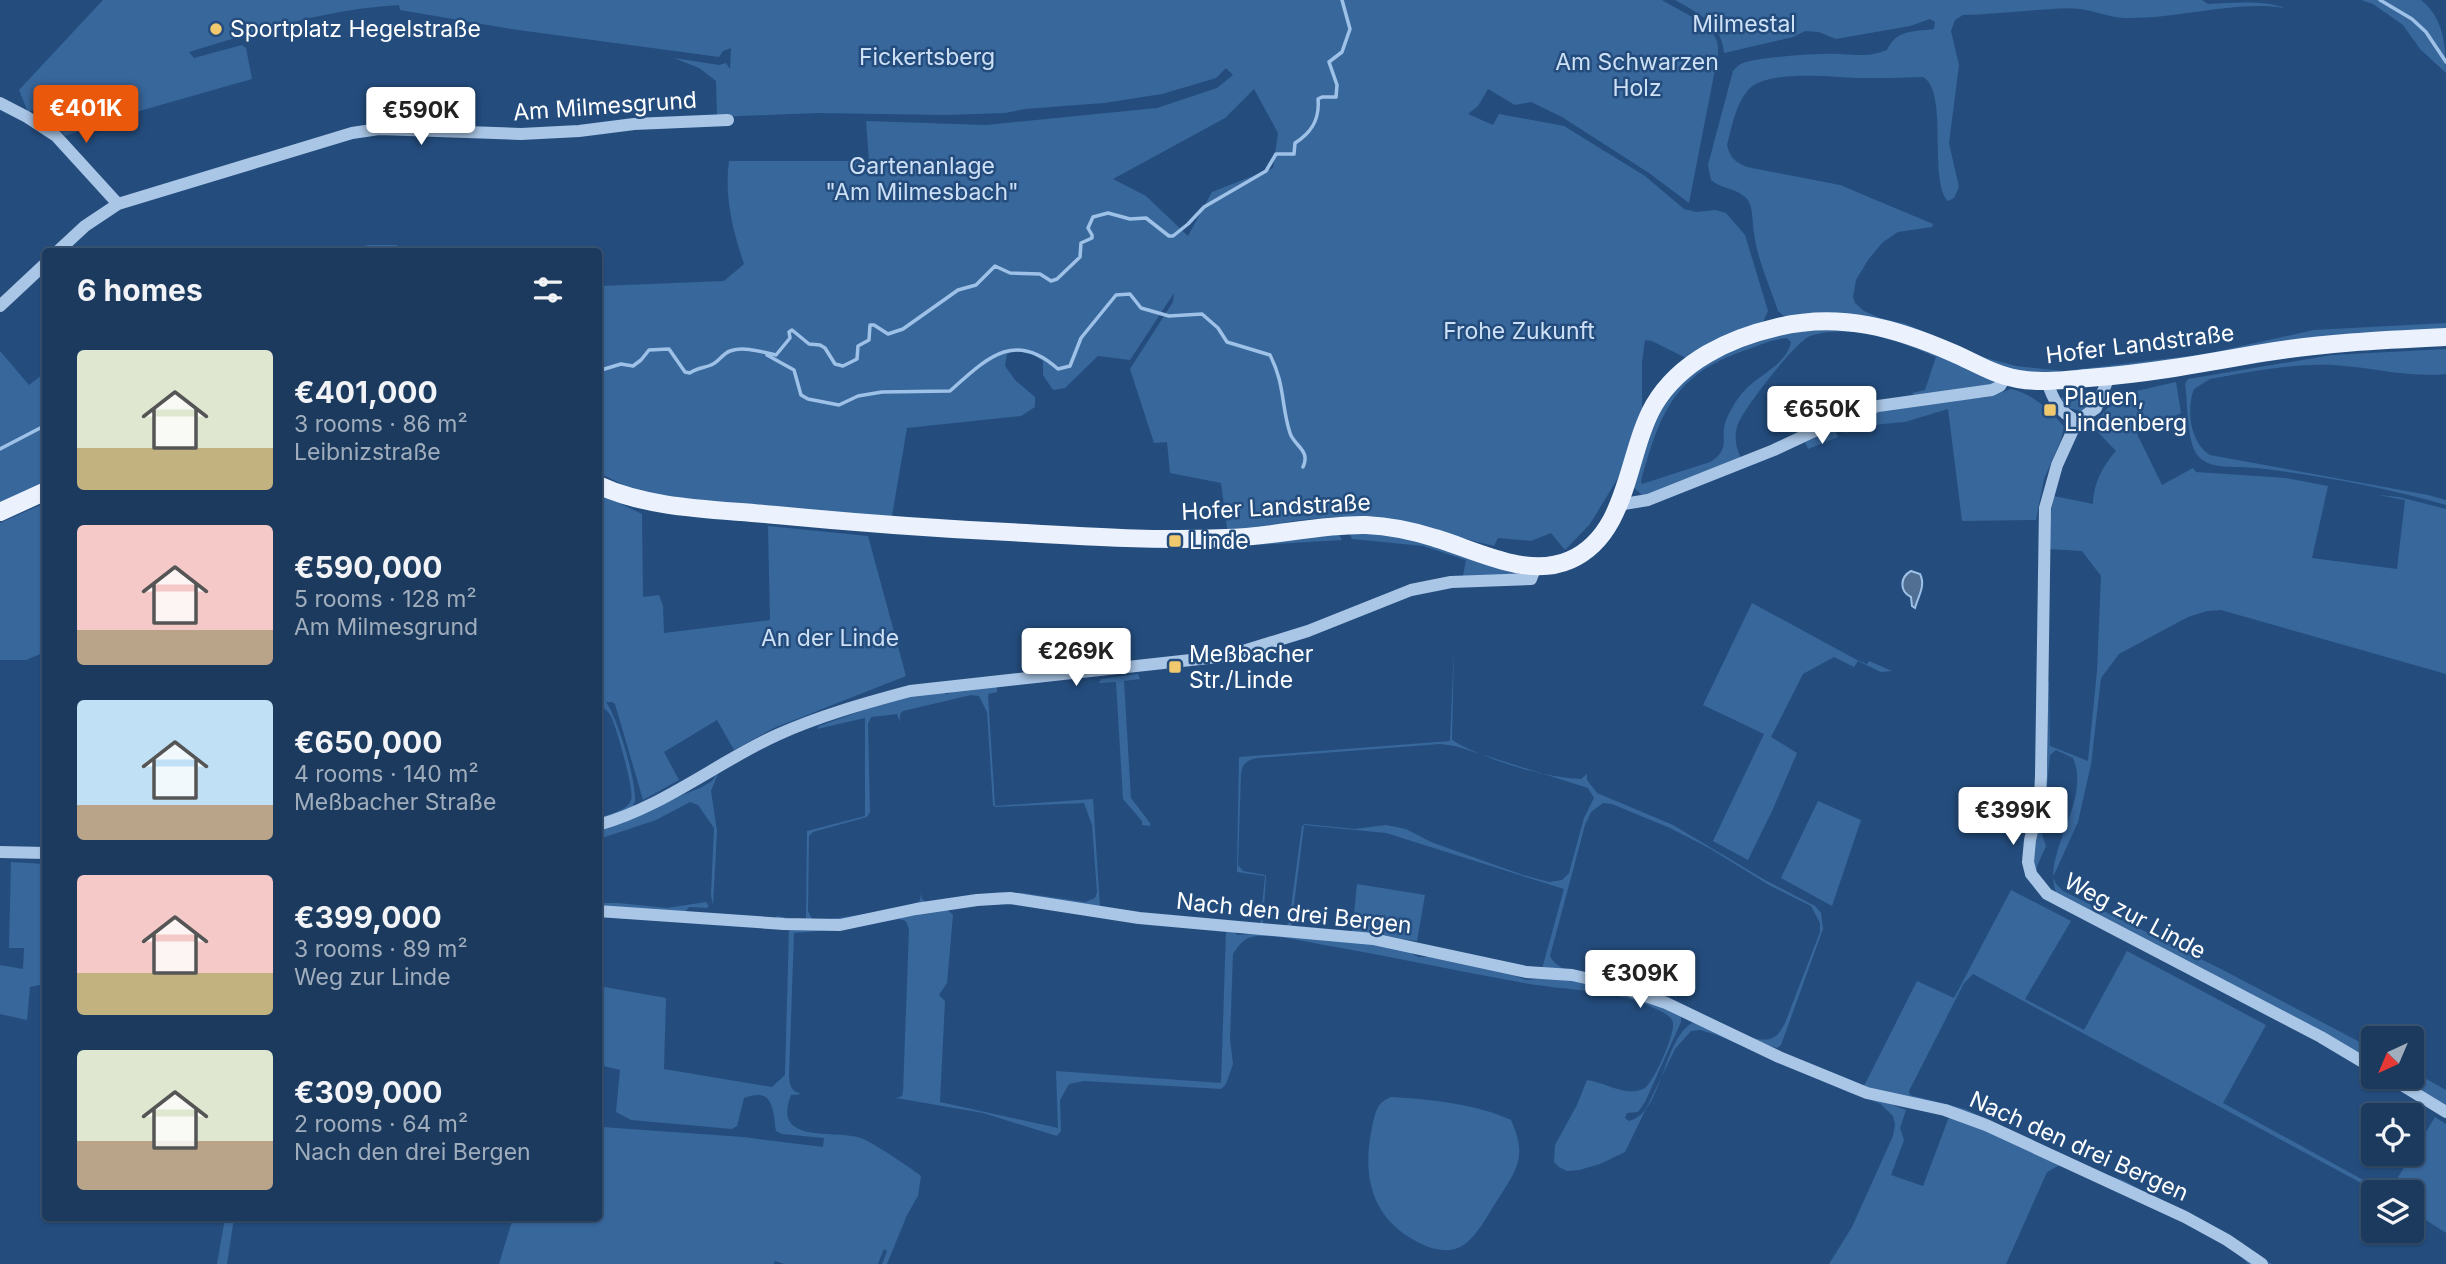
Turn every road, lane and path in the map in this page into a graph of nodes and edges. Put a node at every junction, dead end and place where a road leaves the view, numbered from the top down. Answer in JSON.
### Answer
{"nodes":[{"id":1,"x":0,"y":103,"type":"edge"},
{"id":2,"x":727,"y":120,"type":"dead end"},
{"id":3,"x":118,"y":204,"type":"junction"},
{"id":4,"x":61,"y":248,"type":"edge"},
{"id":5,"x":42,"y":267,"type":"edge"},
{"id":6,"x":0,"y":306,"type":"edge"},
{"id":7,"x":2446,"y":338,"type":"edge"},
{"id":8,"x":2006,"y":376,"type":"junction"},
{"id":9,"x":2109,"y":377,"type":"junction"},
{"id":10,"x":2047,"y":381,"type":"junction"},
{"id":11,"x":2077,"y":421,"type":"junction"},
{"id":12,"x":602,"y":487,"type":"edge"},
{"id":13,"x":42,"y":493,"type":"edge"},
{"id":14,"x":1618,"y":505,"type":"junction"},
{"id":15,"x":0,"y":512,"type":"edge"},
{"id":16,"x":1536,"y":566,"type":"junction"},
{"id":17,"x":602,"y":824,"type":"edge"},
{"id":18,"x":0,"y":852,"type":"edge"},
{"id":19,"x":42,"y":853,"type":"edge"},
{"id":20,"x":602,"y":911,"type":"edge"},
{"id":21,"x":2361,"y":1061,"type":"edge"},
{"id":22,"x":2408,"y":1089,"type":"edge"},
{"id":23,"x":2446,"y":1112,"type":"edge"},
{"id":24,"x":2262,"y":1264,"type":"edge"}],
"edges":[{"from":1,"to":3,"type":"street"},
{"from":2,"to":3,"type":"street","name":"Am Milmesgrund"},
{"from":3,"to":4,"type":"street","name":"Am Milmesgrund"},
{"from":5,"to":6,"type":"street"},
{"from":7,"to":9,"type":"main road","name":"Hofer Landstraße"},
{"from":8,"to":10,"type":"main road","name":"Hofer Landstraße"},
{"from":8,"to":14,"type":"street"},
{"from":8,"to":14,"type":"main road","name":"Hofer Landstraße"},
{"from":9,"to":10,"type":"main road","name":"Hofer Landstraße"},
{"from":9,"to":11,"type":"street","name":"Weg zur Linde"},
{"from":10,"to":11,"type":"street"},
{"from":11,"to":21,"type":"street","name":"Weg zur Linde"},
{"from":12,"to":16,"type":"main road","name":"Hofer Landstraße"},
{"from":13,"to":15,"type":"main road"},
{"from":14,"to":16,"type":"main road","name":"Hofer Landstraße"},
{"from":16,"to":17,"type":"street"},
{"from":18,"to":19,"type":"street"},
{"from":20,"to":24,"type":"street","name":"Nach den drei Bergen"},
{"from":22,"to":23,"type":"street"}]}
